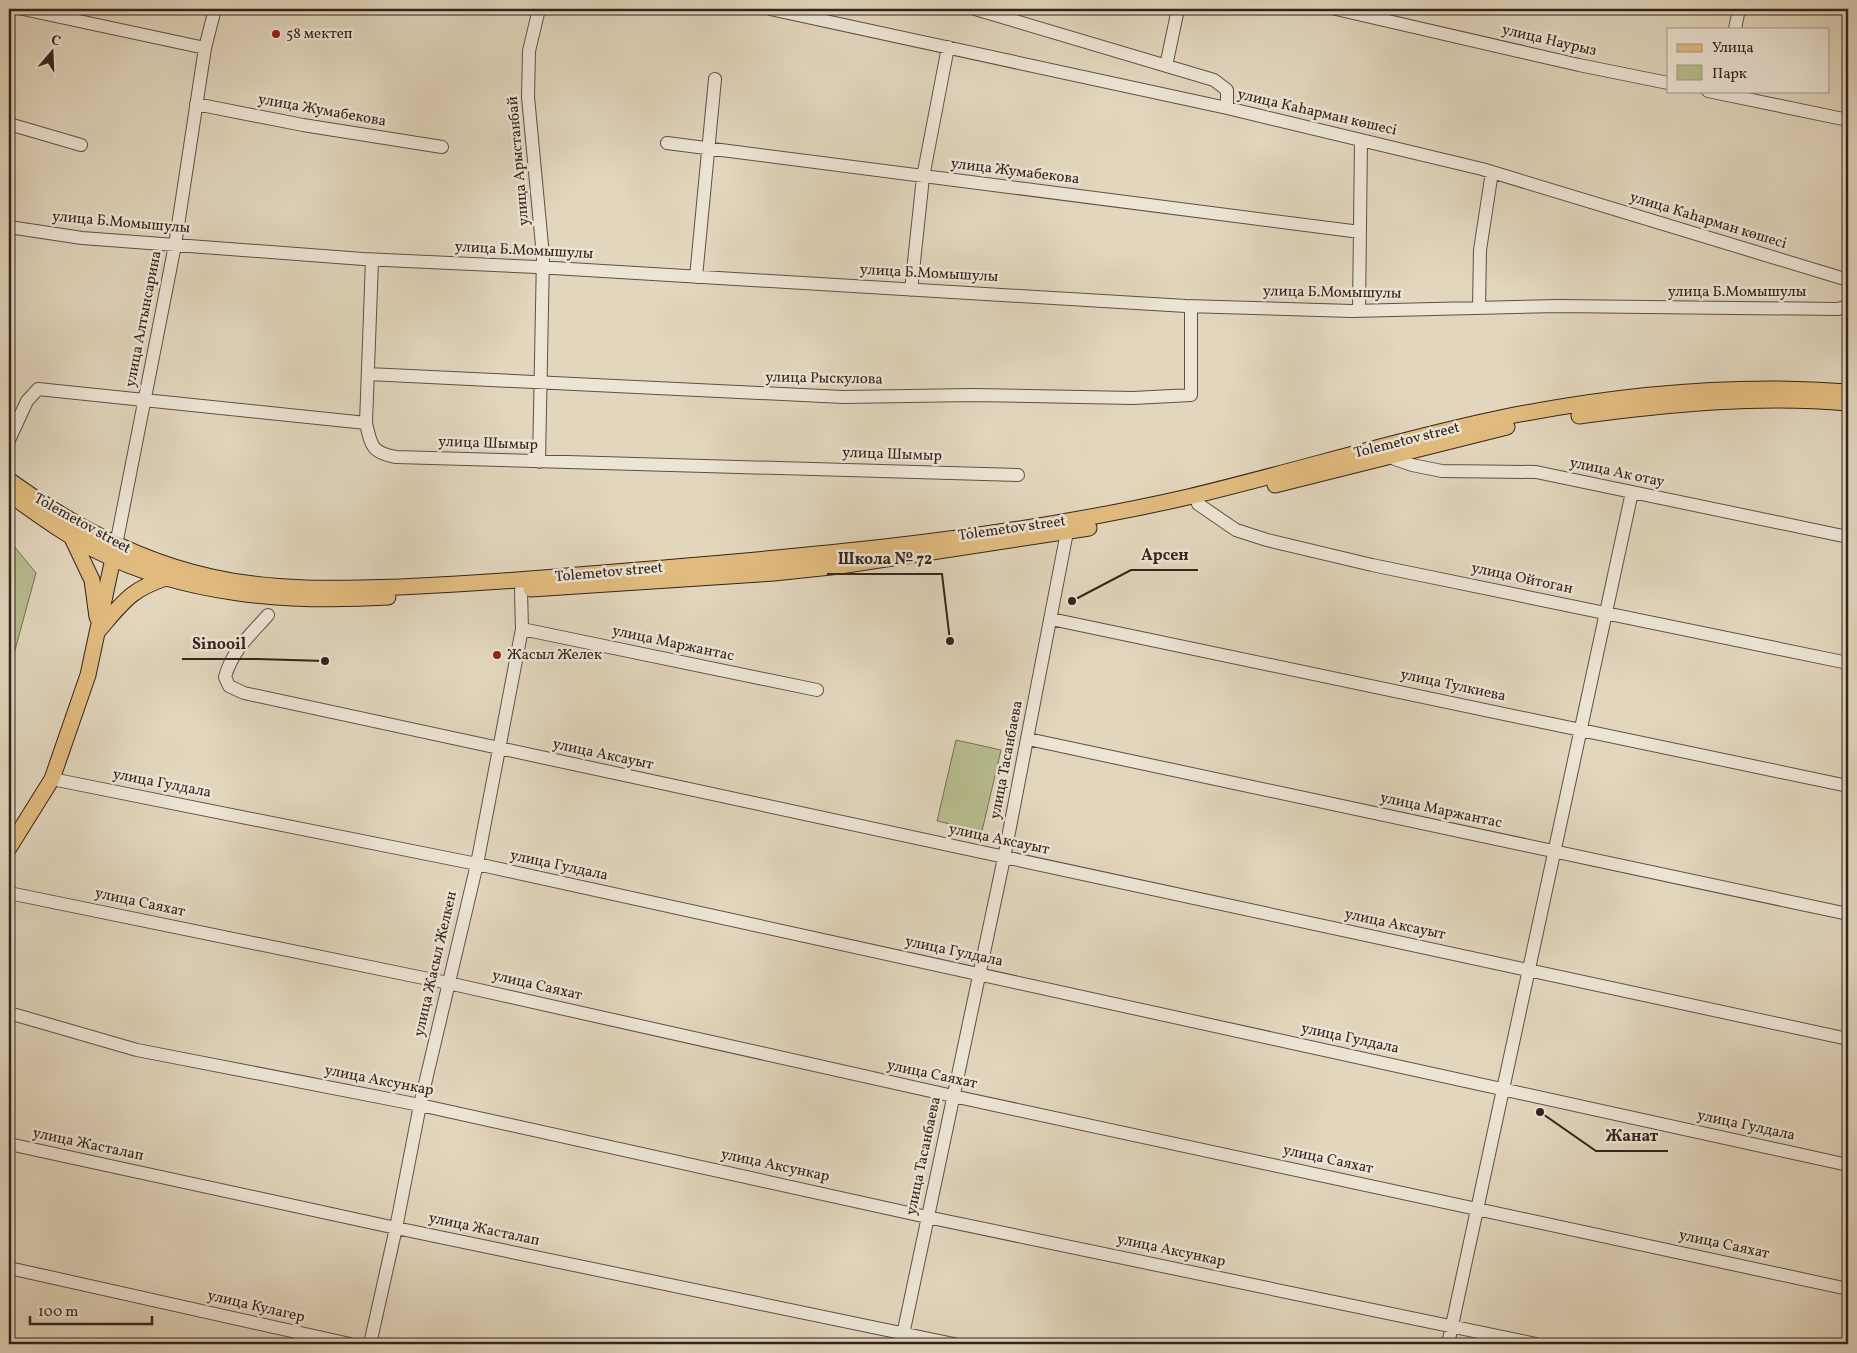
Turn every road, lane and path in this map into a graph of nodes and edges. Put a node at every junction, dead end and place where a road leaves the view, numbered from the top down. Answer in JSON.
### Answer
{"nodes":[{"id":1,"x":23,"y":9,"type":"edge"},
{"id":2,"x":215,"y":9,"type":"edge"},
{"id":3,"x":538,"y":9,"type":"edge"},
{"id":4,"x":770,"y":9,"type":"edge"},
{"id":5,"x":975,"y":9,"type":"edge"},
{"id":6,"x":1178,"y":9,"type":"edge"},
{"id":7,"x":1336,"y":9,"type":"edge"},
{"id":8,"x":1739,"y":9,"type":"edge"},
{"id":9,"x":1734,"y":28,"type":"edge"},
{"id":10,"x":948,"y":47,"type":"junction"},
{"id":11,"x":205,"y":48,"type":"junction"},
{"id":12,"x":1166,"y":66,"type":"junction"},
{"id":13,"x":715,"y":79,"type":"dead end"},
{"id":14,"x":1667,"y":83,"type":"edge"},
{"id":15,"x":1722,"y":93,"type":"edge"},
{"id":16,"x":196,"y":104,"type":"junction"},
{"id":17,"x":1227,"y":108,"type":"junction"},
{"id":18,"x":1848,"y":120,"type":"edge"},
{"id":19,"x":9,"y":124,"type":"edge"},
{"id":20,"x":1361,"y":140,"type":"junction"},
{"id":21,"x":667,"y":143,"type":"dead end"},
{"id":22,"x":81,"y":145,"type":"dead end"},
{"id":23,"x":442,"y":147,"type":"dead end"},
{"id":24,"x":709,"y":149,"type":"junction"},
{"id":25,"x":1492,"y":172,"type":"junction"},
{"id":26,"x":923,"y":177,"type":"junction"},
{"id":27,"x":9,"y":227,"type":"edge"},
{"id":28,"x":1360,"y":232,"type":"junction"},
{"id":29,"x":175,"y":245,"type":"junction"},
{"id":30,"x":372,"y":260,"type":"junction"},
{"id":31,"x":542,"y":268,"type":"junction"},
{"id":32,"x":696,"y":277,"type":"junction"},
{"id":33,"x":1848,"y":280,"type":"edge"},
{"id":34,"x":911,"y":290,"type":"junction"},
{"id":35,"x":1191,"y":306,"type":"junction"},
{"id":36,"x":1848,"y":306,"type":"edge"},
{"id":37,"x":1479,"y":308,"type":"junction"},
{"id":38,"x":1359,"y":311,"type":"junction"},
{"id":39,"x":368,"y":374,"type":"junction"},
{"id":40,"x":540,"y":384,"type":"junction"},
{"id":41,"x":1848,"y":392,"type":"edge"},
{"id":42,"x":145,"y":401,"type":"junction"},
{"id":43,"x":1848,"y":403,"type":"edge"},
{"id":44,"x":366,"y":423,"type":"junction"},
{"id":45,"x":9,"y":440,"type":"edge"},
{"id":46,"x":1387,"y":451,"type":"junction"},
{"id":47,"x":539,"y":462,"type":"junction"},
{"id":48,"x":1018,"y":474,"type":"dead end"},
{"id":49,"x":9,"y":480,"type":"edge"},
{"id":50,"x":1632,"y":492,"type":"junction"},
{"id":51,"x":9,"y":494,"type":"edge"},
{"id":52,"x":1198,"y":504,"type":"junction"},
{"id":53,"x":1067,"y":532,"type":"junction"},
{"id":54,"x":72,"y":538,"type":"junction"},
{"id":55,"x":1848,"y":538,"type":"edge"},
{"id":56,"x":114,"y":552,"type":"junction"},
{"id":57,"x":168,"y":577,"type":"junction"},
{"id":58,"x":521,"y":590,"type":"junction"},
{"id":59,"x":1605,"y":613,"type":"junction"},
{"id":60,"x":268,"y":615,"type":"dead end"},
{"id":61,"x":1051,"y":619,"type":"junction"},
{"id":62,"x":522,"y":629,"type":"junction"},
{"id":63,"x":98,"y":631,"type":"junction"},
{"id":64,"x":1848,"y":663,"type":"edge"},
{"id":65,"x":817,"y":690,"type":"dead end"},
{"id":66,"x":1580,"y":729,"type":"junction"},
{"id":67,"x":1028,"y":739,"type":"junction"},
{"id":68,"x":498,"y":748,"type":"junction"},
{"id":69,"x":52,"y":779,"type":"junction"},
{"id":70,"x":1848,"y":786,"type":"edge"},
{"id":71,"x":9,"y":848,"type":"edge"},
{"id":72,"x":1553,"y":851,"type":"junction"},
{"id":73,"x":1004,"y":858,"type":"junction"},
{"id":74,"x":476,"y":864,"type":"junction"},
{"id":75,"x":9,"y":893,"type":"edge"},
{"id":76,"x":1848,"y":914,"type":"edge"},
{"id":77,"x":1528,"y":970,"type":"junction"},
{"id":78,"x":979,"y":974,"type":"junction"},
{"id":79,"x":448,"y":983,"type":"junction"},
{"id":80,"x":9,"y":1014,"type":"edge"},
{"id":81,"x":1848,"y":1039,"type":"edge"},
{"id":82,"x":1503,"y":1089,"type":"junction"},
{"id":83,"x":953,"y":1096,"type":"junction"},
{"id":84,"x":420,"y":1105,"type":"junction"},
{"id":85,"x":9,"y":1144,"type":"edge"},
{"id":86,"x":1848,"y":1165,"type":"edge"},
{"id":87,"x":1478,"y":1209,"type":"junction"},
{"id":88,"x":928,"y":1216,"type":"junction"},
{"id":89,"x":396,"y":1228,"type":"junction"},
{"id":90,"x":9,"y":1268,"type":"edge"},
{"id":91,"x":1848,"y":1289,"type":"edge"},
{"id":92,"x":1452,"y":1326,"type":"junction"},
{"id":93,"x":902,"y":1339,"type":"edge"},
{"id":94,"x":350,"y":1344,"type":"edge"},
{"id":95,"x":370,"y":1344,"type":"edge"},
{"id":96,"x":954,"y":1344,"type":"edge"},
{"id":97,"x":1448,"y":1344,"type":"edge"},
{"id":98,"x":1536,"y":1344,"type":"edge"}],
"edges":[{"from":1,"to":11,"type":"street"},
{"from":2,"to":11,"type":"street","name":"улица Алтынсарина"},
{"from":3,"to":31,"type":"street","name":"улица Арыстанбай"},
{"from":4,"to":10,"type":"street","name":"улица Каһарман көшесі"},
{"from":5,"to":12,"type":"street"},
{"from":6,"to":12,"type":"street"},
{"from":7,"to":14,"type":"street","name":"улица Наурыз"},
{"from":8,"to":9,"type":"street"},
{"from":10,"to":17,"type":"street","name":"улица Каһарман көшесі"},
{"from":10,"to":26,"type":"street"},
{"from":11,"to":16,"type":"street","name":"улица Алтынсарина"},
{"from":12,"to":17,"type":"street"},
{"from":13,"to":24,"type":"street"},
{"from":15,"to":18,"type":"street"},
{"from":16,"to":23,"type":"street","name":"улица Жумабекова"},
{"from":16,"to":29,"type":"street","name":"улица Алтынсарина"},
{"from":17,"to":20,"type":"street","name":"улица Каһарман көшесі"},
{"from":19,"to":22,"type":"street"},
{"from":20,"to":25,"type":"street","name":"улица Каһарман көшесі"},
{"from":20,"to":28,"type":"street"},
{"from":21,"to":24,"type":"street","name":"улица Жумабекова"},
{"from":24,"to":26,"type":"street","name":"улица Жумабекова"},
{"from":24,"to":32,"type":"street"},
{"from":25,"to":33,"type":"street","name":"улица Каһарман көшесі"},
{"from":25,"to":37,"type":"street"},
{"from":26,"to":28,"type":"street","name":"улица Жумабекова"},
{"from":26,"to":34,"type":"street"},
{"from":27,"to":29,"type":"street","name":"улица Б.Момышулы"},
{"from":28,"to":38,"type":"street"},
{"from":29,"to":30,"type":"street","name":"улица Б.Момышулы"},
{"from":29,"to":42,"type":"street","name":"улица Алтынсарина"},
{"from":30,"to":31,"type":"street","name":"улица Б.Момышулы"},
{"from":30,"to":39,"type":"street","name":"улица Шымыр"},
{"from":31,"to":32,"type":"street","name":"улица Б.Момышулы"},
{"from":31,"to":40,"type":"street","name":"улица Арыстанбай"},
{"from":32,"to":34,"type":"street","name":"улица Б.Момышулы"},
{"from":34,"to":35,"type":"street","name":"улица Б.Момышулы"},
{"from":35,"to":38,"type":"street","name":"улица Б.Момышулы"},
{"from":35,"to":40,"type":"street","name":"улица Рыскулова"},
{"from":36,"to":37,"type":"street","name":"улица Б.Момышулы"},
{"from":37,"to":38,"type":"street","name":"улица Б.Момышулы"},
{"from":39,"to":40,"type":"street","name":"улица Рыскулова"},
{"from":39,"to":44,"type":"street","name":"улица Шымыр"},
{"from":40,"to":47,"type":"street","name":"улица Арыстанбай"},
{"from":41,"to":46,"type":"main road","name":"Tolemetov street"},
{"from":42,"to":44,"type":"street"},
{"from":42,"to":45,"type":"street"},
{"from":42,"to":56,"type":"street","name":"улица Алтынсарина"},
{"from":43,"to":46,"type":"main road","name":"Tolemetov street"},
{"from":44,"to":47,"type":"street","name":"улица Шымыр"},
{"from":46,"to":50,"type":"street","name":"улица Ак отау"},
{"from":46,"to":52,"type":"main road","name":"Tolemetov street"},
{"from":46,"to":56,"type":"main road","name":"Tolemetov street"},
{"from":47,"to":48,"type":"street","name":"улица Шымыр"},
{"from":49,"to":56,"type":"main road","name":"Tolemetov street"},
{"from":50,"to":55,"type":"street","name":"улица Ак отау"},
{"from":50,"to":59,"type":"street"},
{"from":51,"to":54,"type":"main road","name":"Tolemetov street"},
{"from":52,"to":53,"type":"main road","name":"Tolemetov street"},
{"from":52,"to":59,"type":"street","name":"улица Ойтоган"},
{"from":53,"to":58,"type":"main road","name":"Tolemetov street"},
{"from":53,"to":61,"type":"street","name":"улица Тасанбаева"},
{"from":54,"to":56,"type":"main road","name":"Tolemetov street"},
{"from":54,"to":63,"type":"main road"},
{"from":56,"to":57,"type":"main road","name":"Tolemetov street"},
{"from":56,"to":63,"type":"main road"},
{"from":57,"to":58,"type":"main road","name":"Tolemetov street"},
{"from":57,"to":63,"type":"main road"},
{"from":58,"to":62,"type":"street","name":"улица Жасыл Желкен"},
{"from":59,"to":64,"type":"street","name":"улица Ойтоган"},
{"from":59,"to":66,"type":"street"},
{"from":60,"to":68,"type":"street","name":"улица Аксауыт"},
{"from":61,"to":66,"type":"street","name":"улица Тулкиева"},
{"from":61,"to":67,"type":"street","name":"улица Тасанбаева"},
{"from":62,"to":65,"type":"street","name":"улица Маржантас"},
{"from":62,"to":68,"type":"street","name":"улица Жасыл Желкен"},
{"from":63,"to":69,"type":"main road"},
{"from":66,"to":70,"type":"street","name":"улица Тулкиева"},
{"from":66,"to":72,"type":"street"},
{"from":67,"to":72,"type":"street","name":"улица Маржантас"},
{"from":67,"to":73,"type":"street","name":"улица Тасанбаева"},
{"from":68,"to":73,"type":"street","name":"улица Аксауыт"},
{"from":68,"to":74,"type":"street","name":"улица Жасыл Желкен"},
{"from":69,"to":71,"type":"main road"},
{"from":69,"to":74,"type":"street","name":"улица Гулдала"},
{"from":72,"to":76,"type":"street","name":"улица Маржантас"},
{"from":72,"to":77,"type":"street"},
{"from":73,"to":77,"type":"street","name":"улица Аксауыт"},
{"from":73,"to":78,"type":"street","name":"улица Тасанбаева"},
{"from":74,"to":78,"type":"street","name":"улица Гулдала"},
{"from":74,"to":79,"type":"street","name":"улица Жасыл Желкен"},
{"from":75,"to":79,"type":"street","name":"улица Саяхат"},
{"from":77,"to":81,"type":"street","name":"улица Аксауыт"},
{"from":77,"to":82,"type":"street"},
{"from":78,"to":82,"type":"street","name":"улица Гулдала"},
{"from":78,"to":83,"type":"street","name":"улица Тасанбаева"},
{"from":79,"to":83,"type":"street","name":"улица Саяхат"},
{"from":79,"to":84,"type":"street","name":"улица Жасыл Желкен"},
{"from":80,"to":84,"type":"street","name":"улица Аксункар"},
{"from":82,"to":86,"type":"street","name":"улица Гулдала"},
{"from":82,"to":87,"type":"street"},
{"from":83,"to":87,"type":"street","name":"улица Саяхат"},
{"from":83,"to":88,"type":"street","name":"улица Тасанбаева"},
{"from":84,"to":88,"type":"street","name":"улица Аксункар"},
{"from":84,"to":89,"type":"street","name":"улица Жасыл Желкен"},
{"from":85,"to":89,"type":"street","name":"улица Жасталап"},
{"from":87,"to":91,"type":"street","name":"улица Саяхат"},
{"from":87,"to":92,"type":"street"},
{"from":88,"to":92,"type":"street","name":"улица Аксункар"},
{"from":88,"to":93,"type":"street","name":"улица Тасанбаева"},
{"from":89,"to":93,"type":"street","name":"улица Жасталап"},
{"from":89,"to":95,"type":"street","name":"улица Жасыл Желкен"},
{"from":90,"to":94,"type":"street","name":"улица Кулагер"},
{"from":92,"to":97,"type":"street"},
{"from":92,"to":98,"type":"street","name":"улица Аксункар"},
{"from":93,"to":96,"type":"street","name":"улица Жасталап"}]}
